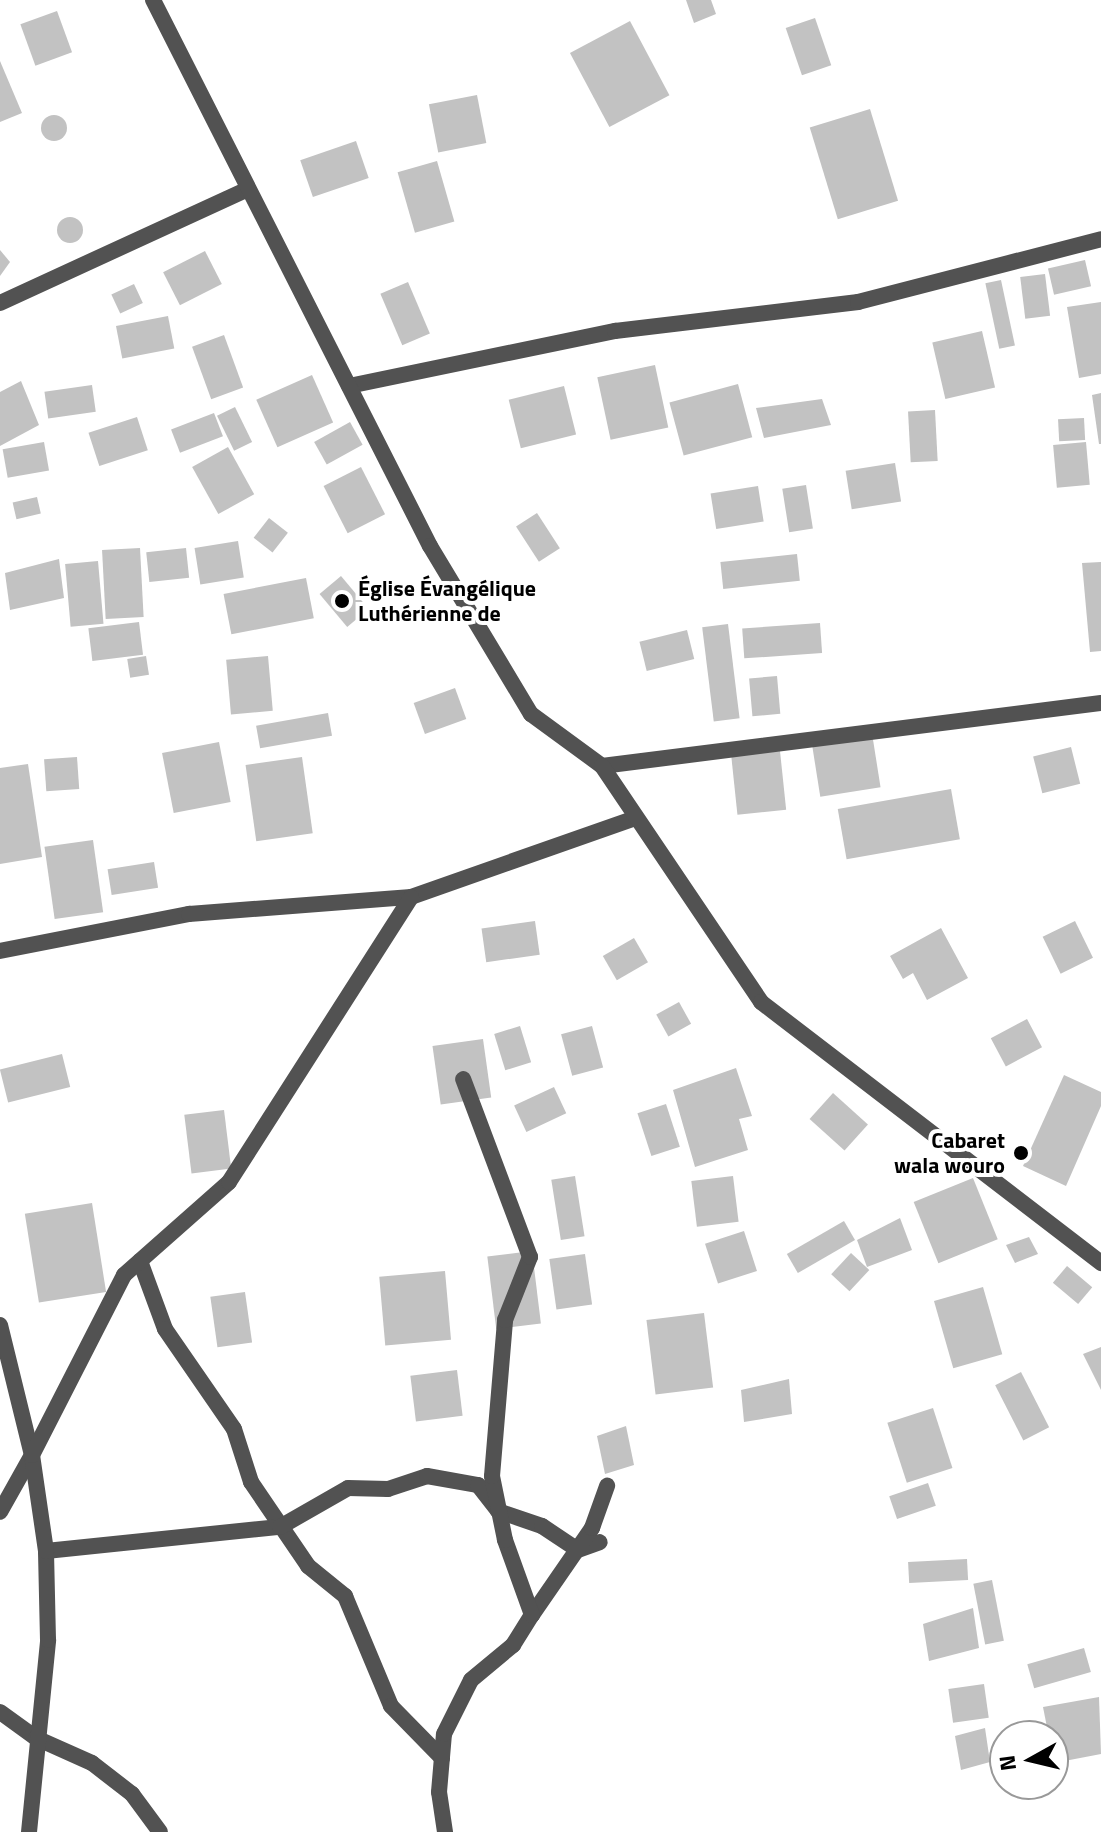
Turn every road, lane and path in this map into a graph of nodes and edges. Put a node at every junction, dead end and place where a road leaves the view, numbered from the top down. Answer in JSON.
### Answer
{"nodes":[{"id":1,"x":153,"y":0,"type":"edge"},
{"id":2,"x":248,"y":189,"type":"junction"},
{"id":3,"x":1101,"y":239,"type":"edge"},
{"id":4,"x":0,"y":303,"type":"edge"},
{"id":5,"x":349,"y":386,"type":"junction"},
{"id":6,"x":1101,"y":703,"type":"edge"},
{"id":7,"x":602,"y":766,"type":"junction"},
{"id":8,"x":633,"y":819,"type":"junction"},
{"id":9,"x":411,"y":897,"type":"junction"},
{"id":10,"x":0,"y":951,"type":"edge"},
{"id":11,"x":463,"y":1079,"type":"dead end"},
{"id":12,"x":140,"y":1261,"type":"junction"},
{"id":13,"x":1101,"y":1263,"type":"edge"},
{"id":14,"x":0,"y":1325,"type":"edge"},
{"id":15,"x":32,"y":1455,"type":"junction"},
{"id":16,"x":607,"y":1486,"type":"dead end"},
{"id":17,"x":498,"y":1511,"type":"junction"},
{"id":18,"x":0,"y":1512,"type":"edge"},
{"id":19,"x":280,"y":1527,"type":"junction"},
{"id":20,"x":600,"y":1542,"type":"dead end"},
{"id":21,"x":578,"y":1550,"type":"junction"},
{"id":22,"x":46,"y":1551,"type":"junction"},
{"id":23,"x":532,"y":1615,"type":"junction"},
{"id":24,"x":0,"y":1712,"type":"edge"},
{"id":25,"x":36,"y":1738,"type":"junction"},
{"id":26,"x":442,"y":1758,"type":"junction"},
{"id":27,"x":29,"y":1832,"type":"edge"},
{"id":28,"x":160,"y":1832,"type":"edge"},
{"id":29,"x":445,"y":1832,"type":"edge"}],
"edges":[{"from":1,"to":2,"type":"street"},
{"from":2,"to":4,"type":"street"},
{"from":2,"to":5,"type":"street"},
{"from":3,"to":5,"type":"street"},
{"from":5,"to":7,"type":"street"},
{"from":6,"to":7,"type":"street"},
{"from":7,"to":8,"type":"street"},
{"from":8,"to":9,"type":"street"},
{"from":8,"to":13,"type":"street"},
{"from":9,"to":10,"type":"street"},
{"from":9,"to":12,"type":"street"},
{"from":11,"to":17,"type":"street"},
{"from":12,"to":15,"type":"street"},
{"from":12,"to":19,"type":"street"},
{"from":14,"to":15,"type":"street"},
{"from":15,"to":18,"type":"street"},
{"from":15,"to":22,"type":"street"},
{"from":16,"to":21,"type":"street"},
{"from":17,"to":19,"type":"street"},
{"from":17,"to":21,"type":"street"},
{"from":17,"to":23,"type":"street"},
{"from":19,"to":22,"type":"street"},
{"from":19,"to":26,"type":"street"},
{"from":20,"to":21,"type":"street"},
{"from":21,"to":23,"type":"street"},
{"from":22,"to":25,"type":"street"},
{"from":23,"to":26,"type":"street"},
{"from":24,"to":25,"type":"street"},
{"from":25,"to":27,"type":"street"},
{"from":25,"to":28,"type":"street"},
{"from":26,"to":29,"type":"street"}]}
